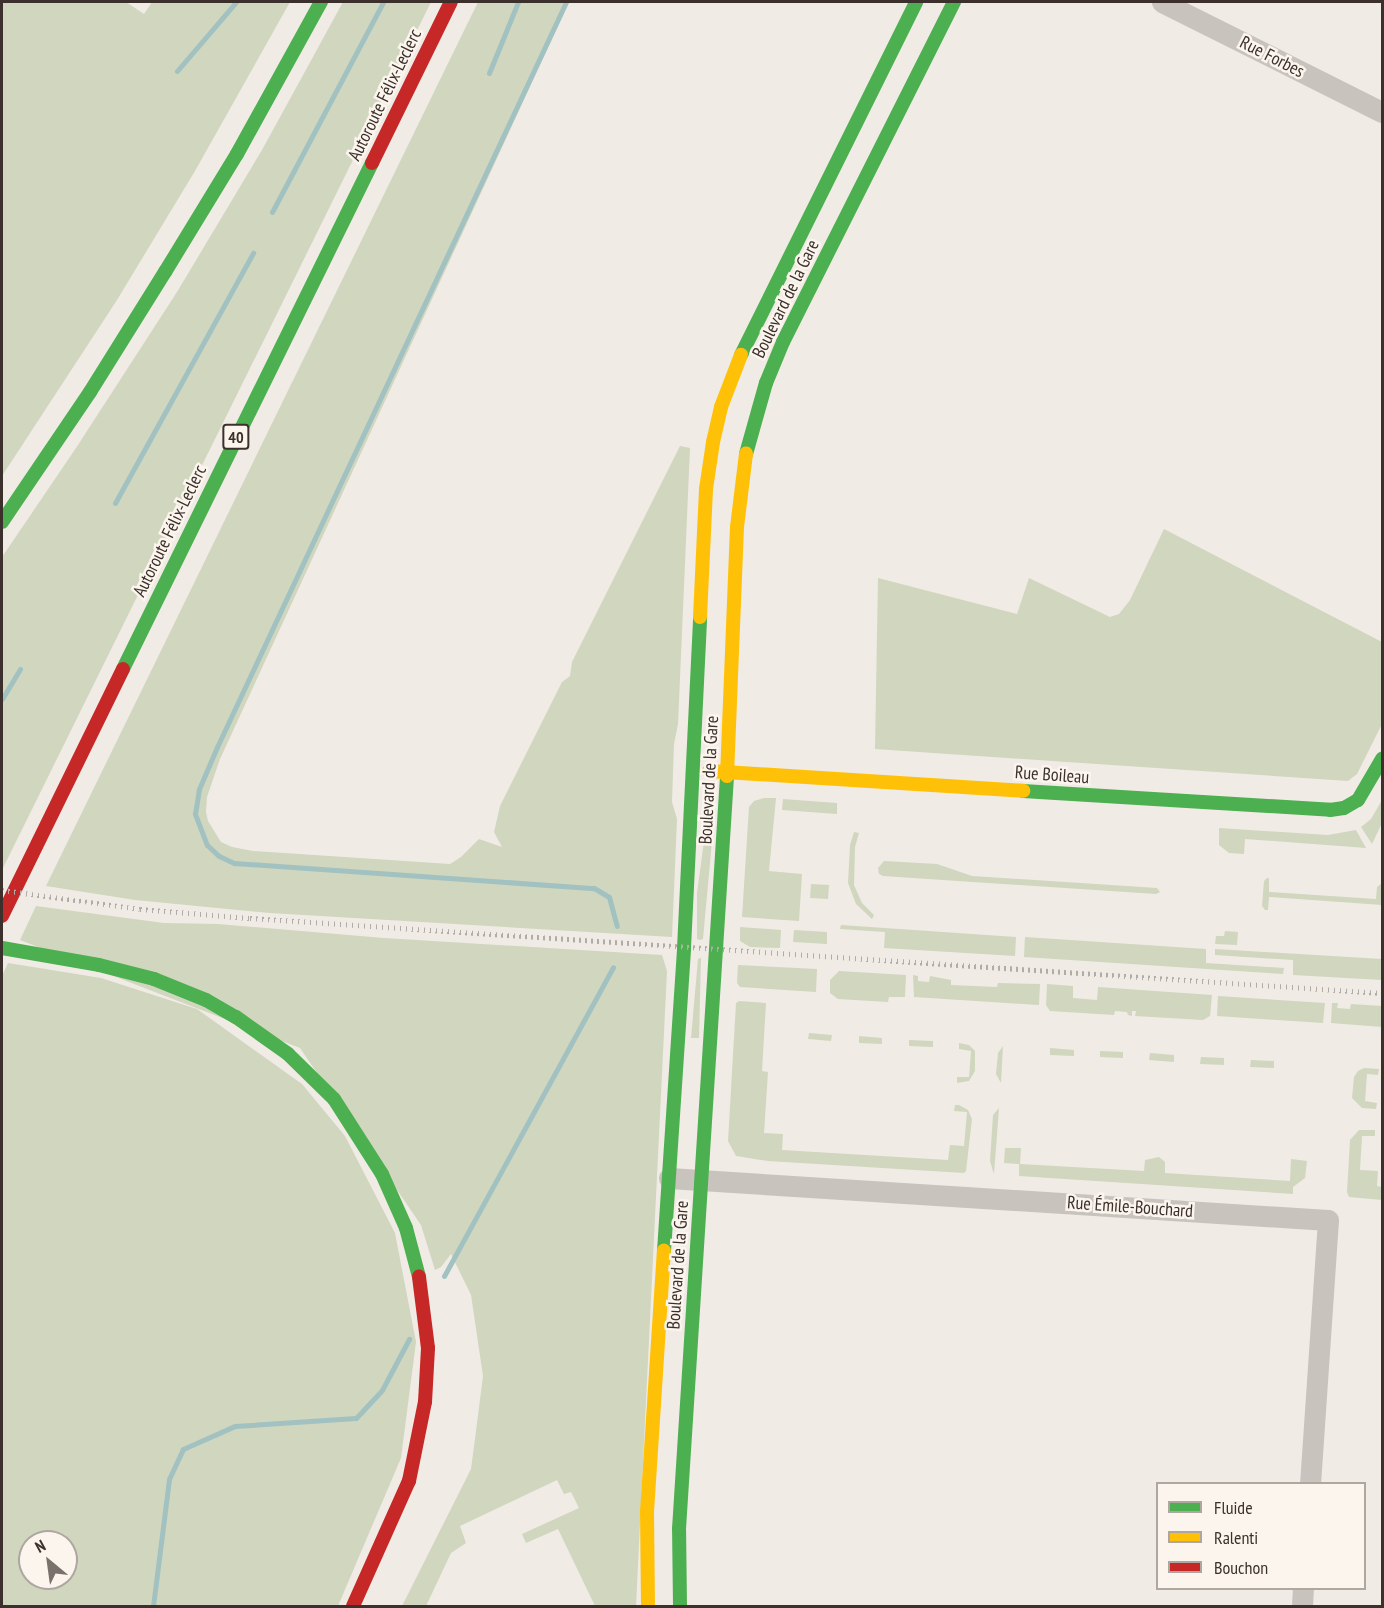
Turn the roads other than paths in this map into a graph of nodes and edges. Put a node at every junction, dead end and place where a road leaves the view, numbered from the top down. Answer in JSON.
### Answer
{"nodes":[{"id":1,"x":321,"y":2,"type":"edge"},
{"id":2,"x":451,"y":2,"type":"edge"},
{"id":3,"x":916,"y":2,"type":"edge"},
{"id":4,"x":954,"y":2,"type":"edge"},
{"id":5,"x":1162,"y":2,"type":"edge"},
{"id":6,"x":1383,"y":112,"type":"edge"},
{"id":7,"x":2,"y":522,"type":"edge"},
{"id":8,"x":1383,"y":759,"type":"edge"},
{"id":9,"x":694,"y":771,"type":"junction"},
{"id":10,"x":728,"y":772,"type":"junction"},
{"id":11,"x":2,"y":916,"type":"edge"},
{"id":12,"x":2,"y":948,"type":"edge"},
{"id":13,"x":669,"y":1178,"type":"junction"},
{"id":14,"x":702,"y":1180,"type":"junction"},
{"id":15,"x":1310,"y":1482,"type":"edge"},
{"id":16,"x":1303,"y":1590,"type":"edge"},
{"id":17,"x":353,"y":1606,"type":"edge"},
{"id":18,"x":648,"y":1606,"type":"edge"},
{"id":19,"x":680,"y":1606,"type":"edge"},
{"id":20,"x":1302,"y":1606,"type":"edge"}],
"edges":[{"from":1,"to":7,"type":"main road"},
{"from":2,"to":11,"type":"main road","name":"Autoroute Félix-Leclerc","number":"40"},
{"from":3,"to":9,"type":"main road","name":"Boulevard de la Gare"},
{"from":4,"to":10,"type":"main road","name":"Boulevard de la Gare"},
{"from":5,"to":6,"type":"street","name":"Rue Forbes"},
{"from":8,"to":10,"type":"main road","name":"Rue Boileau"},
{"from":9,"to":10,"type":"main road","name":"Rue Boileau"},
{"from":9,"to":13,"type":"main road","name":"Boulevard de la Gare"},
{"from":10,"to":14,"type":"main road","name":"Boulevard de la Gare"},
{"from":12,"to":17,"type":"main road"},
{"from":13,"to":14,"type":"street","name":"Rue Émile-Bouchard"},
{"from":13,"to":18,"type":"main road","name":"Boulevard de la Gare"},
{"from":14,"to":15,"type":"street","name":"Rue Émile-Bouchard"},
{"from":14,"to":19,"type":"main road","name":"Boulevard de la Gare"},
{"from":16,"to":20,"type":"street"}]}
